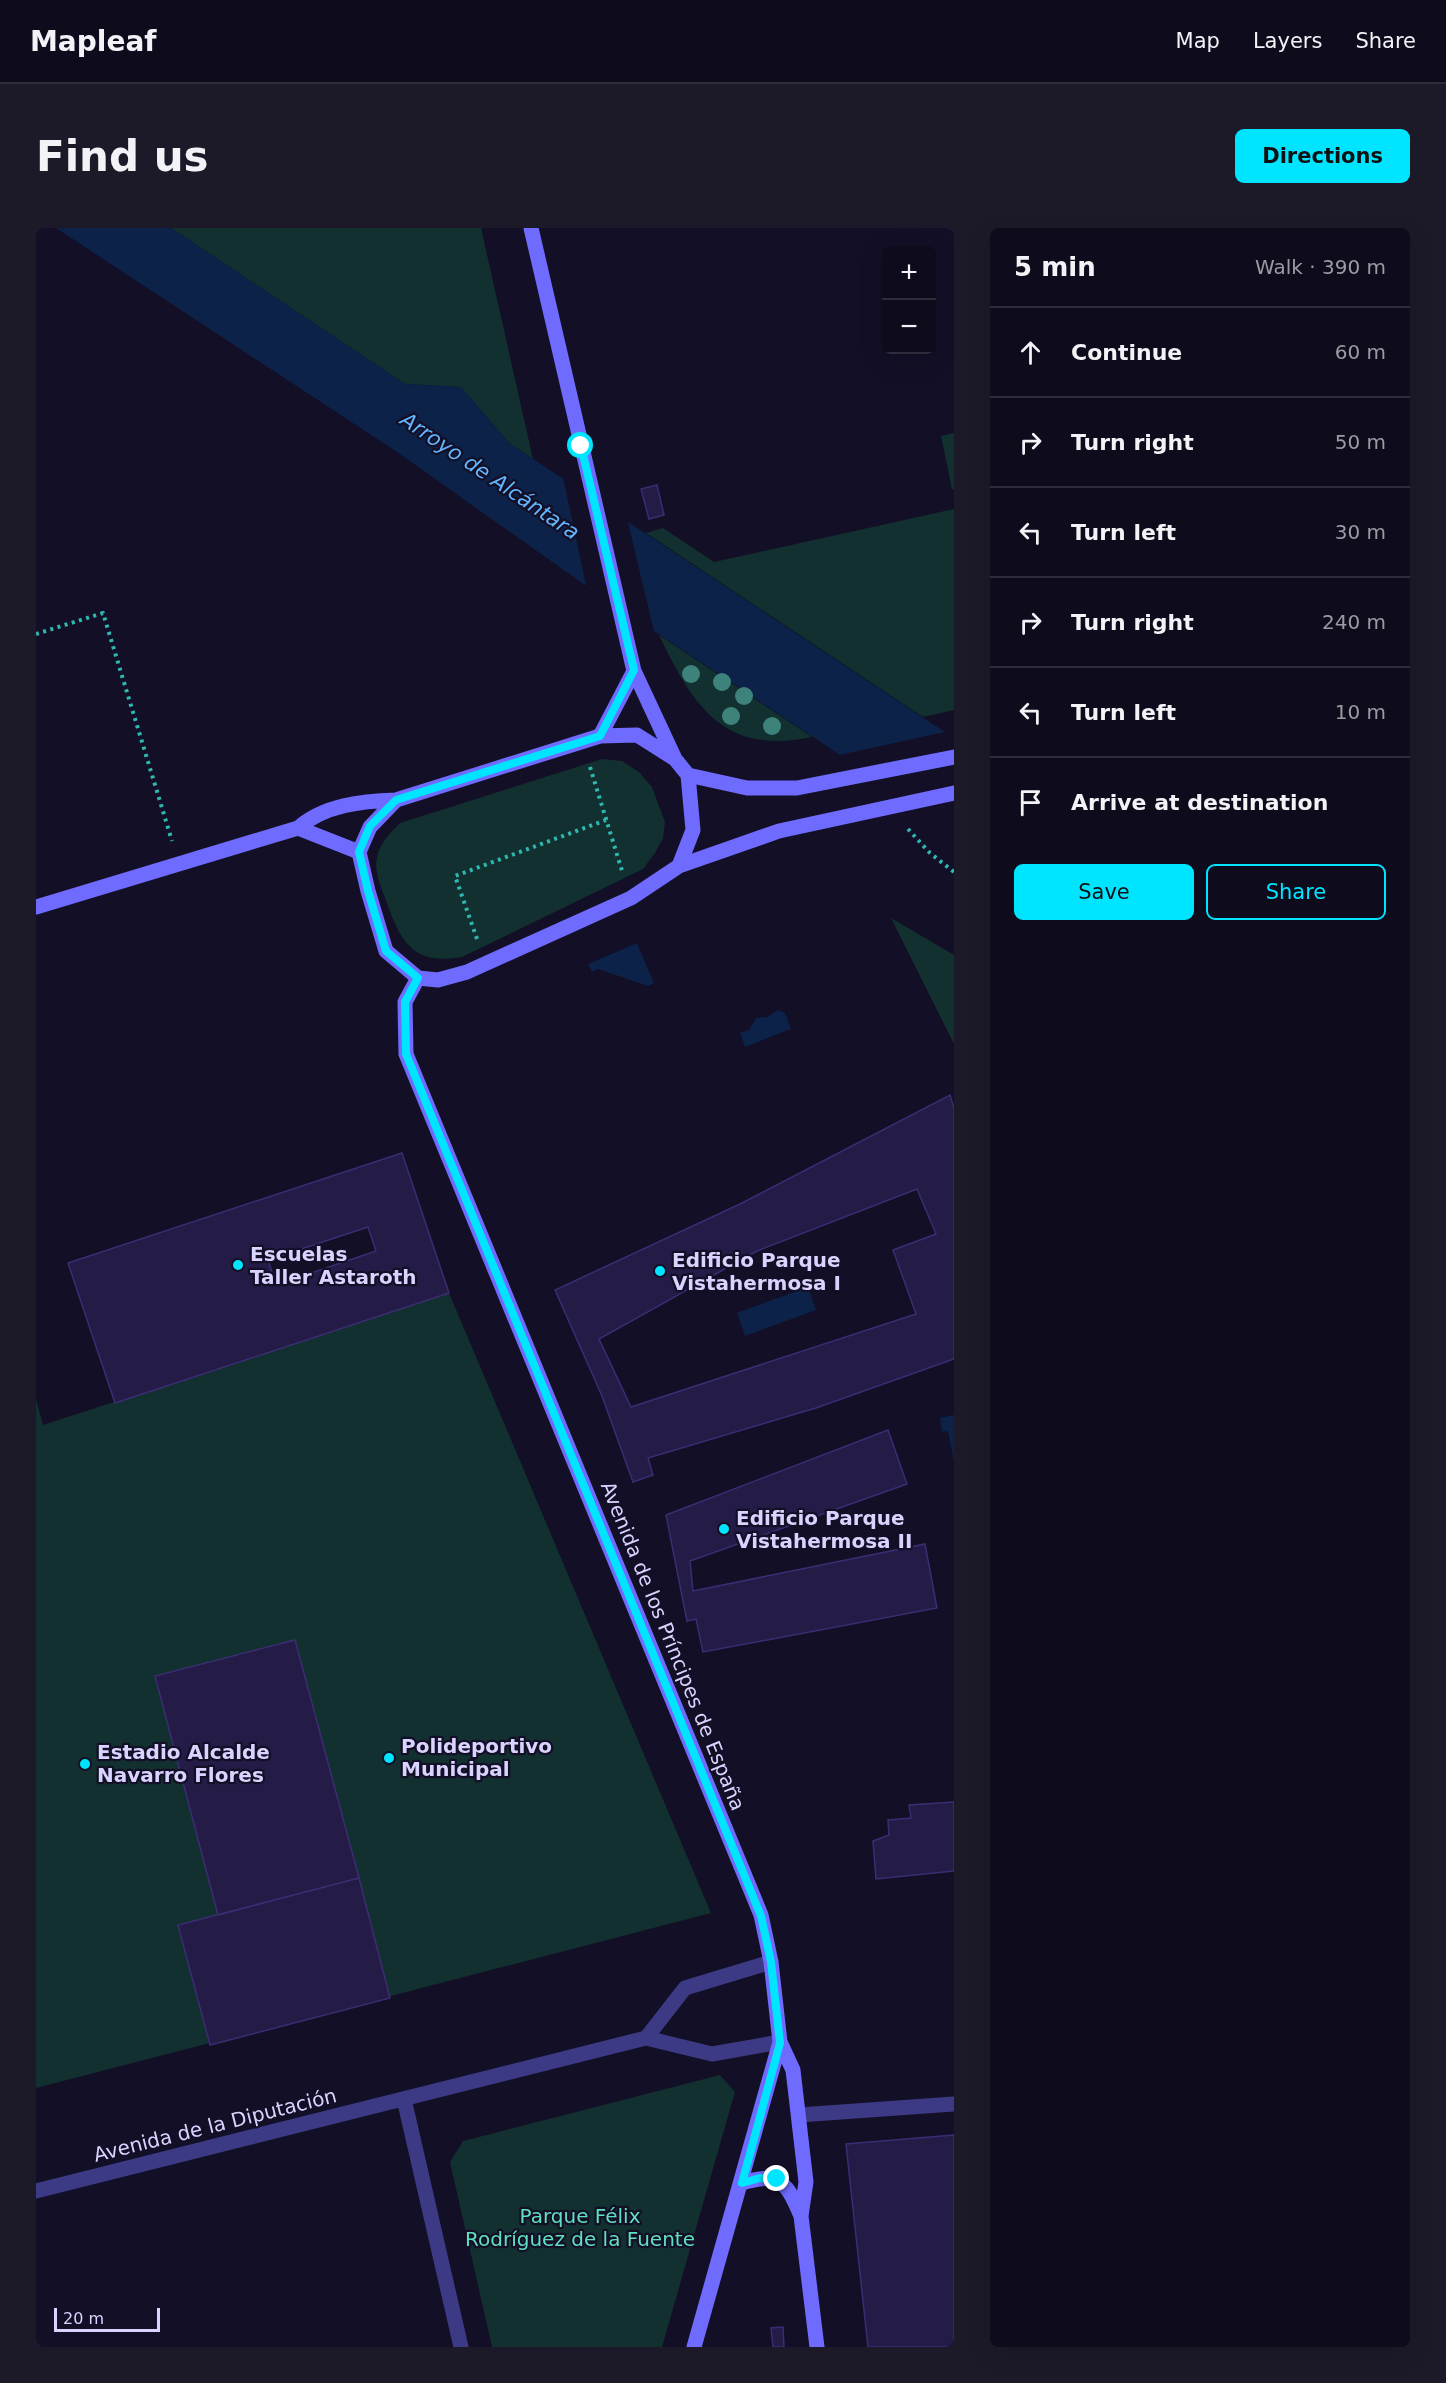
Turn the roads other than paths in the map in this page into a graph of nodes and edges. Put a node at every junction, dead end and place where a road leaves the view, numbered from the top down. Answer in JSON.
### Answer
{"nodes":[{"id":1,"x":531,"y":228,"type":"edge"},
{"id":2,"x":634,"y":670,"type":"junction"},
{"id":3,"x":600,"y":736,"type":"junction"},
{"id":4,"x":954,"y":757,"type":"edge"},
{"id":5,"x":675,"y":759,"type":"junction"},
{"id":6,"x":688,"y":775,"type":"junction"},
{"id":7,"x":954,"y":793,"type":"edge"},
{"id":8,"x":396,"y":800,"type":"junction"},
{"id":9,"x":298,"y":828,"type":"junction"},
{"id":10,"x":359,"y":852,"type":"junction"},
{"id":11,"x":679,"y":866,"type":"junction"},
{"id":12,"x":36,"y":907,"type":"edge"},
{"id":13,"x":418,"y":978,"type":"junction"},
{"id":14,"x":771,"y":1962,"type":"junction"},
{"id":15,"x":646,"y":2038,"type":"junction"},
{"id":16,"x":780,"y":2043,"type":"junction"},
{"id":17,"x":404,"y":2099,"type":"junction"},
{"id":18,"x":954,"y":2104,"type":"edge"},
{"id":19,"x":799,"y":2115,"type":"junction"},
{"id":20,"x":742,"y":2183,"type":"junction"},
{"id":21,"x":36,"y":2191,"type":"edge"},
{"id":22,"x":801,"y":2216,"type":"junction"},
{"id":23,"x":461,"y":2347,"type":"edge"},
{"id":24,"x":694,"y":2347,"type":"edge"},
{"id":25,"x":817,"y":2347,"type":"edge"}],
"edges":[{"from":1,"to":2,"type":"street"},
{"from":2,"to":3,"type":"street"},
{"from":2,"to":5,"type":"street"},
{"from":3,"to":5,"type":"street"},
{"from":3,"to":8,"type":"street"},
{"from":4,"to":6,"type":"street"},
{"from":5,"to":6,"type":"street"},
{"from":6,"to":11,"type":"street"},
{"from":7,"to":11,"type":"street"},
{"from":8,"to":9,"type":"street"},
{"from":8,"to":10,"type":"street"},
{"from":9,"to":10,"type":"street"},
{"from":9,"to":12,"type":"street"},
{"from":10,"to":13,"type":"street"},
{"from":11,"to":13,"type":"street"},
{"from":13,"to":14,"type":"street","name":"Avenida de los Príncipes de España"},
{"from":14,"to":15,"type":"street"},
{"from":14,"to":16,"type":"street","name":"Avenida de los Príncipes de España"},
{"from":15,"to":16,"type":"street","name":"Avenida de la Diputación"},
{"from":15,"to":17,"type":"street","name":"Avenida de la Diputación"},
{"from":16,"to":19,"type":"street"},
{"from":16,"to":20,"type":"street","name":"Avenida de los Príncipes de España"},
{"from":17,"to":21,"type":"street","name":"Avenida de la Diputación"},
{"from":17,"to":23,"type":"street"},
{"from":18,"to":19,"type":"street"},
{"from":19,"to":22,"type":"street"},
{"from":20,"to":22,"type":"street"},
{"from":20,"to":24,"type":"street","name":"Avenida de los Príncipes de España"},
{"from":22,"to":25,"type":"street"}]}
